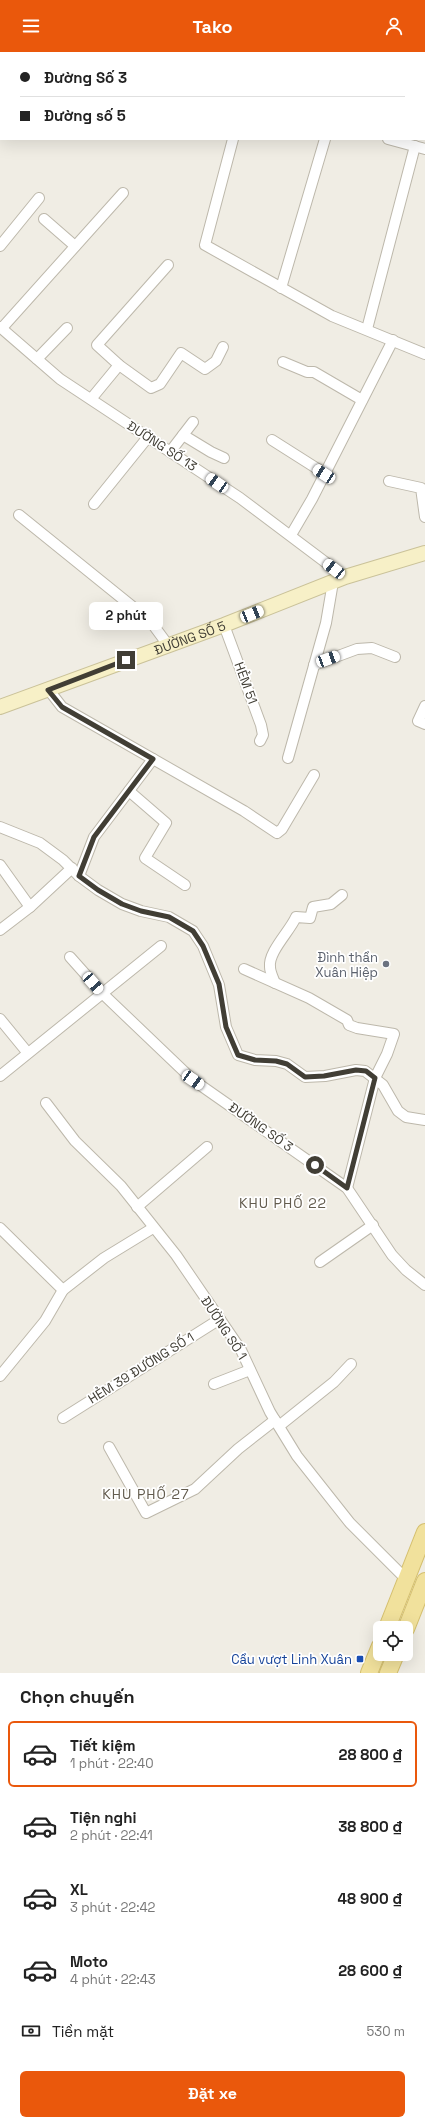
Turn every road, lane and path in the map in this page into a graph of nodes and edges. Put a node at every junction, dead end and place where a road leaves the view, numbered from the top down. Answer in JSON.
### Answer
{"nodes":[{"id":1,"x":233,"y":140,"type":"edge"},
{"id":2,"x":325,"y":140,"type":"edge"},
{"id":3,"x":392,"y":140,"type":"edge"},
{"id":4,"x":420,"y":147,"type":"edge"},
{"id":5,"x":123,"y":193,"type":"dead end"},
{"id":6,"x":39,"y":198,"type":"dead end"},
{"id":7,"x":44,"y":219,"type":"dead end"},
{"id":8,"x":0,"y":246,"type":"edge"},
{"id":9,"x":75,"y":246,"type":"junction"},
{"id":10,"x":168,"y":265,"type":"dead end"},
{"id":11,"x":281,"y":288,"type":"junction"},
{"id":12,"x":1,"y":328,"type":"edge"},
{"id":13,"x":67,"y":328,"type":"dead end"},
{"id":14,"x":367,"y":329,"type":"junction"},
{"id":15,"x":393,"y":340,"type":"junction"},
{"id":16,"x":223,"y":347,"type":"dead end"},
{"id":17,"x":425,"y":354,"type":"edge"},
{"id":18,"x":37,"y":358,"type":"junction"},
{"id":19,"x":283,"y":362,"type":"dead end"},
{"id":20,"x":119,"y":365,"type":"junction"},
{"id":21,"x":91,"y":399,"type":"junction"},
{"id":22,"x":362,"y":400,"type":"junction"},
{"id":23,"x":193,"y":422,"type":"dead end"},
{"id":24,"x":183,"y":435,"type":"junction"},
{"id":25,"x":148,"y":437,"type":"junction"},
{"id":26,"x":272,"y":440,"type":"dead end"},
{"id":27,"x":170,"y":452,"type":"junction"},
{"id":28,"x":224,"y":458,"type":"dead end"},
{"id":29,"x":324,"y":474,"type":"junction"},
{"id":30,"x":389,"y":481,"type":"dead end"},
{"id":31,"x":94,"y":504,"type":"dead end"},
{"id":32,"x":19,"y":514,"type":"dead end"},
{"id":33,"x":425,"y":517,"type":"edge"},
{"id":34,"x":291,"y":535,"type":"junction"},
{"id":35,"x":425,"y":553,"type":"edge"},
{"id":36,"x":339,"y":579,"type":"junction"},
{"id":37,"x":224,"y":626,"type":"junction"},
{"id":38,"x":168,"y":645,"type":"junction"},
{"id":39,"x":395,"y":657,"type":"dead end"},
{"id":40,"x":314,"y":664,"type":"junction"},
{"id":41,"x":48,"y":690,"type":"junction"},
{"id":42,"x":1,"y":704,"type":"edge"},
{"id":43,"x":425,"y":706,"type":"edge"},
{"id":44,"x":425,"y":724,"type":"edge"},
{"id":45,"x":260,"y":741,"type":"dead end"},
{"id":46,"x":288,"y":758,"type":"dead end"},
{"id":47,"x":153,"y":759,"type":"junction"},
{"id":48,"x":314,"y":775,"type":"dead end"},
{"id":49,"x":129,"y":791,"type":"junction"},
{"id":50,"x":0,"y":827,"type":"edge"},
{"id":51,"x":0,"y":864,"type":"edge"},
{"id":52,"x":75,"y":872,"type":"junction"},
{"id":53,"x":184,"y":884,"type":"dead end"},
{"id":54,"x":342,"y":895,"type":"dead end"},
{"id":55,"x":30,"y":907,"type":"junction"},
{"id":56,"x":0,"y":930,"type":"edge"},
{"id":57,"x":161,"y":946,"type":"dead end"},
{"id":58,"x":70,"y":957,"type":"dead end"},
{"id":59,"x":244,"y":969,"type":"dead end"},
{"id":60,"x":275,"y":983,"type":"junction"},
{"id":61,"x":103,"y":994,"type":"junction"},
{"id":62,"x":0,"y":1019,"type":"edge"},
{"id":63,"x":27,"y":1052,"type":"junction"},
{"id":64,"x":0,"y":1076,"type":"edge"},
{"id":65,"x":375,"y":1078,"type":"junction"},
{"id":66,"x":46,"y":1103,"type":"dead end"},
{"id":67,"x":425,"y":1120,"type":"edge"},
{"id":68,"x":207,"y":1147,"type":"dead end"},
{"id":69,"x":347,"y":1188,"type":"junction"},
{"id":70,"x":137,"y":1207,"type":"junction"},
{"id":71,"x":373,"y":1225,"type":"junction"},
{"id":72,"x":0,"y":1228,"type":"edge"},
{"id":73,"x":153,"y":1228,"type":"junction"},
{"id":74,"x":320,"y":1262,"type":"dead end"},
{"id":75,"x":425,"y":1285,"type":"edge"},
{"id":76,"x":63,"y":1290,"type":"junction"},
{"id":77,"x":220,"y":1319,"type":"junction"},
{"id":78,"x":351,"y":1364,"type":"dead end"},
{"id":79,"x":250,"y":1370,"type":"junction"},
{"id":80,"x":0,"y":1376,"type":"edge"},
{"id":81,"x":214,"y":1384,"type":"dead end"},
{"id":82,"x":63,"y":1418,"type":"dead end"},
{"id":83,"x":277,"y":1423,"type":"junction"},
{"id":84,"x":109,"y":1447,"type":"dead end"},
{"id":85,"x":425,"y":1532,"type":"edge"},
{"id":86,"x":406,"y":1579,"type":"junction"},
{"id":87,"x":425,"y":1581,"type":"edge"},
{"id":88,"x":390,"y":1621,"type":"edge"},
{"id":89,"x":409,"y":1621,"type":"edge"},
{"id":90,"x":374,"y":1661,"type":"edge"},
{"id":91,"x":393,"y":1661,"type":"edge"},
{"id":92,"x":369,"y":1673,"type":"edge"},
{"id":93,"x":388,"y":1673,"type":"edge"}],
"edges":[{"from":1,"to":11,"type":"street"},
{"from":2,"to":11,"type":"street"},
{"from":3,"to":4,"type":"street"},
{"from":4,"to":14,"type":"street"},
{"from":5,"to":9,"type":"street"},
{"from":6,"to":8,"type":"street"},
{"from":7,"to":9,"type":"street"},
{"from":9,"to":12,"type":"street"},
{"from":10,"to":20,"type":"street"},
{"from":11,"to":14,"type":"street"},
{"from":12,"to":18,"type":"street","name":"ĐƯỜNG SỐ 13"},
{"from":13,"to":18,"type":"street"},
{"from":14,"to":15,"type":"street"},
{"from":15,"to":17,"type":"street"},
{"from":15,"to":22,"type":"street"},
{"from":16,"to":20,"type":"street"},
{"from":18,"to":21,"type":"street","name":"ĐƯỜNG SỐ 13"},
{"from":19,"to":22,"type":"street"},
{"from":20,"to":21,"type":"street"},
{"from":21,"to":25,"type":"street","name":"ĐƯỜNG SỐ 13"},
{"from":22,"to":29,"type":"street"},
{"from":23,"to":24,"type":"street"},
{"from":24,"to":27,"type":"street"},
{"from":24,"to":28,"type":"street"},
{"from":25,"to":27,"type":"street","name":"ĐƯỜNG SỐ 13"},
{"from":25,"to":31,"type":"street"},
{"from":26,"to":29,"type":"street"},
{"from":27,"to":34,"type":"street","name":"ĐƯỜNG SỐ 13"},
{"from":29,"to":34,"type":"street"},
{"from":30,"to":33,"type":"street"},
{"from":32,"to":38,"type":"street"},
{"from":34,"to":36,"type":"street","name":"ĐƯỜNG SỐ 13"},
{"from":35,"to":36,"type":"main road","name":"ĐƯỜNG SỐ 5"},
{"from":36,"to":37,"type":"main road","name":"ĐƯỜNG SỐ 5"},
{"from":36,"to":40,"type":"street"},
{"from":37,"to":38,"type":"main road","name":"ĐƯỜNG SỐ 5"},
{"from":37,"to":45,"type":"street","name":"HẺM 51"},
{"from":38,"to":41,"type":"main road","name":"ĐƯỜNG SỐ 5"},
{"from":39,"to":40,"type":"street"},
{"from":40,"to":46,"type":"street"},
{"from":41,"to":42,"type":"main road","name":"ĐƯỜNG SỐ 5"},
{"from":41,"to":47,"type":"street"},
{"from":43,"to":44,"type":"street"},
{"from":47,"to":48,"type":"street"},
{"from":47,"to":49,"type":"street"},
{"from":49,"to":52,"type":"street"},
{"from":49,"to":53,"type":"street"},
{"from":50,"to":52,"type":"street"},
{"from":51,"to":55,"type":"street"},
{"from":52,"to":55,"type":"street"},
{"from":52,"to":65,"type":"street"},
{"from":54,"to":60,"type":"street"},
{"from":55,"to":56,"type":"street"},
{"from":57,"to":61,"type":"street"},
{"from":58,"to":61,"type":"street","name":"ĐƯỜNG SỐ 3"},
{"from":59,"to":60,"type":"street"},
{"from":60,"to":65,"type":"street"},
{"from":61,"to":63,"type":"street"},
{"from":61,"to":69,"type":"street","name":"ĐƯỜNG SỐ 3"},
{"from":62,"to":63,"type":"street"},
{"from":63,"to":64,"type":"street"},
{"from":65,"to":67,"type":"street"},
{"from":65,"to":69,"type":"street"},
{"from":66,"to":70,"type":"street","name":"ĐƯỜNG SỐ 1"},
{"from":68,"to":70,"type":"street"},
{"from":69,"to":71,"type":"street","name":"ĐƯỜNG SỐ 3"},
{"from":70,"to":73,"type":"street","name":"ĐƯỜNG SỐ 1"},
{"from":71,"to":74,"type":"street"},
{"from":71,"to":75,"type":"street","name":"ĐƯỜNG SỐ 3"},
{"from":72,"to":76,"type":"street"},
{"from":73,"to":76,"type":"street"},
{"from":73,"to":77,"type":"street","name":"ĐƯỜNG SỐ 1"},
{"from":76,"to":80,"type":"street"},
{"from":77,"to":79,"type":"street","name":"ĐƯỜNG SỐ 1"},
{"from":77,"to":82,"type":"street","name":"HẺM 39 ĐƯỜNG SỐ 1"},
{"from":78,"to":83,"type":"street"},
{"from":79,"to":81,"type":"street"},
{"from":79,"to":83,"type":"street","name":"ĐƯỜNG SỐ 1"},
{"from":83,"to":84,"type":"street"},
{"from":83,"to":86,"type":"street","name":"ĐƯỜNG SỐ 1"},
{"from":85,"to":86,"type":"main road"},
{"from":86,"to":88,"type":"main road"},
{"from":87,"to":89,"type":"main road"},
{"from":90,"to":92,"type":"main road"},
{"from":91,"to":93,"type":"main road"}]}
